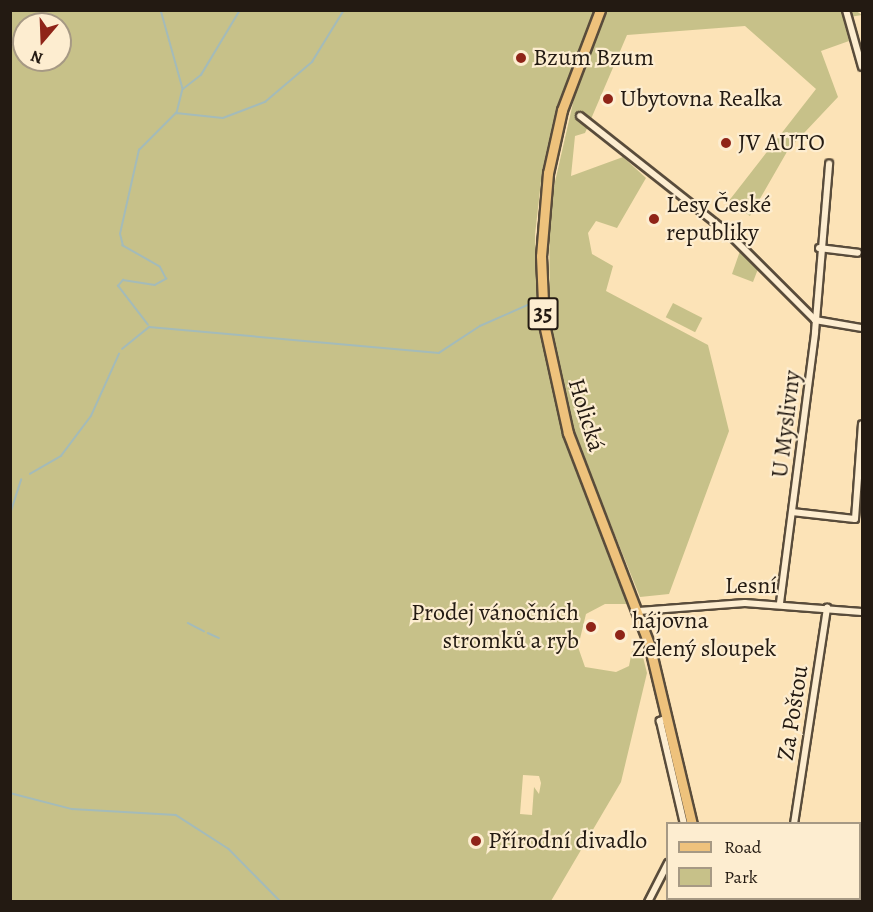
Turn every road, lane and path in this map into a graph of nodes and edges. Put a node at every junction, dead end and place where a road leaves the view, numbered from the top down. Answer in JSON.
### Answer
{"nodes":[{"id":1,"x":600,"y":10,"type":"edge"},
{"id":2,"x":846,"y":10,"type":"edge"},
{"id":3,"x":862,"y":41,"type":"edge"},
{"id":4,"x":855,"y":42,"type":"junction"},
{"id":5,"x":862,"y":67,"type":"edge"},
{"id":6,"x":580,"y":116,"type":"dead end"},
{"id":7,"x":829,"y":164,"type":"dead end"},
{"id":8,"x":819,"y":248,"type":"junction"},
{"id":9,"x":858,"y":253,"type":"dead end"},
{"id":10,"x":813,"y":317,"type":"junction"},
{"id":11,"x":862,"y":328,"type":"edge"},
{"id":12,"x":862,"y":424,"type":"edge"},
{"id":13,"x":861,"y":511,"type":"edge"},
{"id":14,"x":792,"y":512,"type":"junction"},
{"id":15,"x":780,"y":603,"type":"junction"},
{"id":16,"x":827,"y":608,"type":"junction"},
{"id":17,"x":639,"y":611,"type":"junction"},
{"id":18,"x":862,"y":612,"type":"edge"},
{"id":19,"x":667,"y":718,"type":"junction"},
{"id":20,"x":684,"y":822,"type":"edge"},
{"id":21,"x":692,"y":822,"type":"edge"},
{"id":22,"x":794,"y":822,"type":"edge"},
{"id":23,"x":666,"y":867,"type":"edge"},
{"id":24,"x":648,"y":902,"type":"edge"}],
"edges":[{"from":1,"to":17,"type":"main road","name":"Holická","number":"35"},
{"from":2,"to":4,"type":"street"},
{"from":3,"to":4,"type":"street"},
{"from":4,"to":5,"type":"street"},
{"from":6,"to":10,"type":"street"},
{"from":7,"to":8,"type":"street","name":"U Myslivny"},
{"from":8,"to":9,"type":"street"},
{"from":8,"to":10,"type":"street","name":"U Myslivny"},
{"from":10,"to":11,"type":"street"},
{"from":10,"to":14,"type":"street","name":"U Myslivny"},
{"from":12,"to":13,"type":"street"},
{"from":13,"to":14,"type":"street"},
{"from":14,"to":15,"type":"street","name":"U Myslivny"},
{"from":15,"to":16,"type":"street","name":"Lesní"},
{"from":15,"to":17,"type":"street","name":"Lesní"},
{"from":16,"to":18,"type":"street","name":"Lesní"},
{"from":16,"to":22,"type":"street","name":"Za Poštou"},
{"from":17,"to":19,"type":"main road","name":"Holická","number":"35"},
{"from":19,"to":20,"type":"street"},
{"from":19,"to":21,"type":"main road","name":"Holická","number":"35"},
{"from":23,"to":24,"type":"street"}]}
